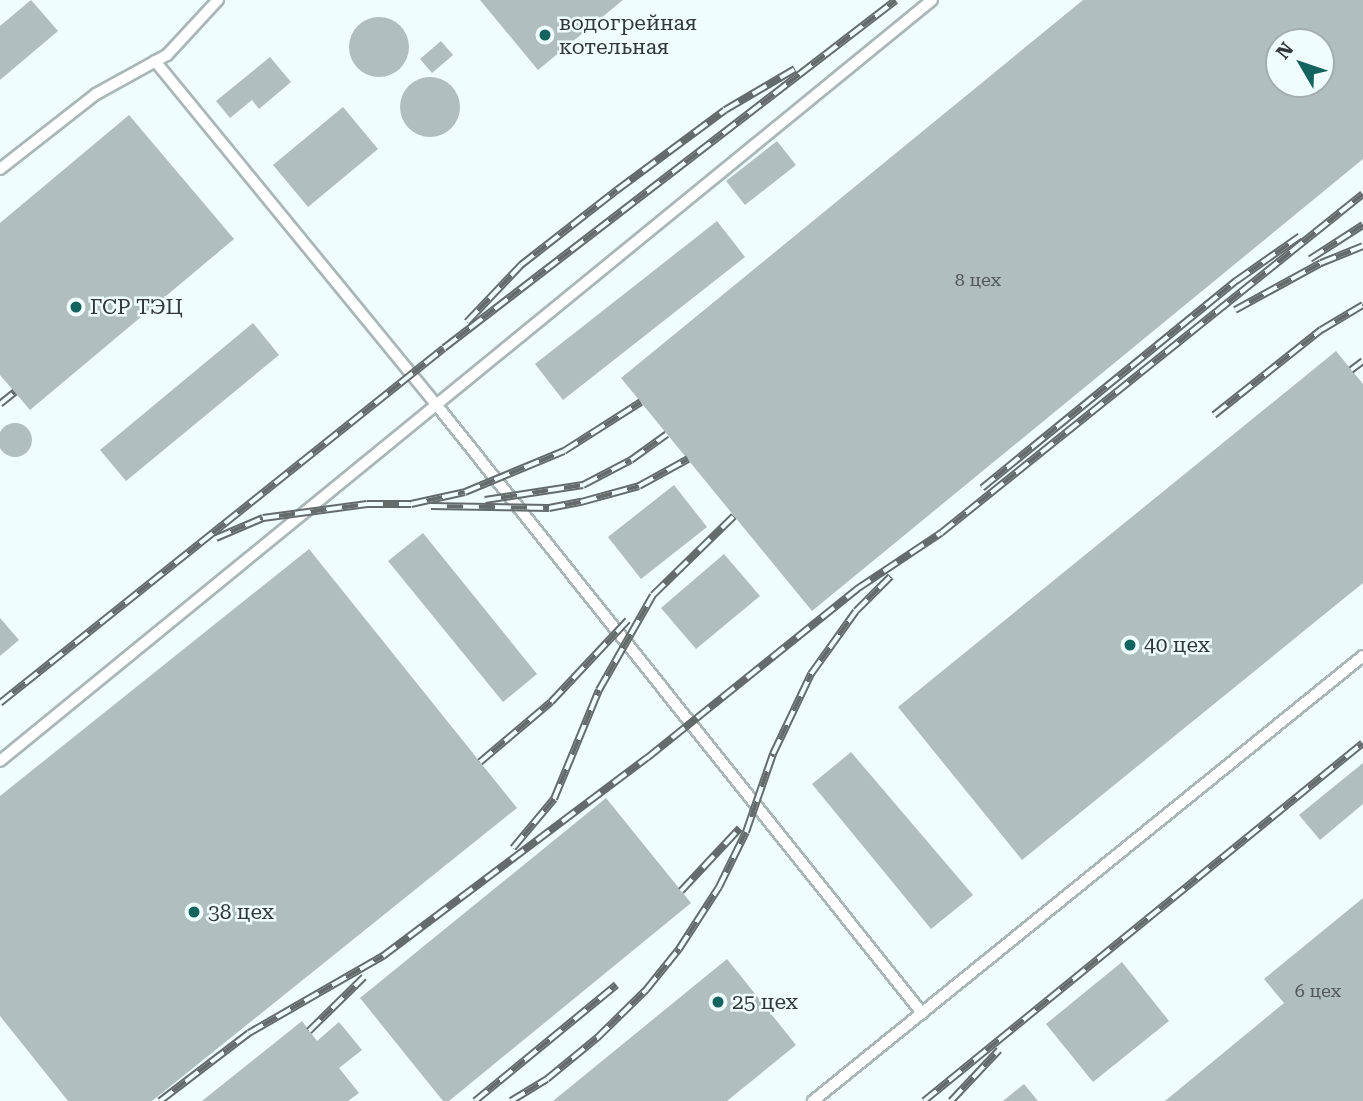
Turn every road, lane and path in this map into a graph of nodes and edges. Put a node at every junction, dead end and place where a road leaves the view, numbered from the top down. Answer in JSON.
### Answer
{"nodes":[{"id":1,"x":218,"y":0,"type":"edge"},
{"id":2,"x":932,"y":0,"type":"edge"},
{"id":3,"x":155,"y":61,"type":"junction"},
{"id":4,"x":0,"y":169,"type":"edge"},
{"id":5,"x":435,"y":403,"type":"junction"},
{"id":6,"x":1363,"y":656,"type":"edge"},
{"id":7,"x":0,"y":761,"type":"edge"},
{"id":8,"x":922,"y":1013,"type":"junction"},
{"id":9,"x":813,"y":1101,"type":"edge"}],
"edges":[{"from":1,"to":3,"type":"lane"},
{"from":2,"to":5,"type":"lane"},
{"from":3,"to":4,"type":"lane"},
{"from":3,"to":5,"type":"lane"},
{"from":5,"to":7,"type":"lane"},
{"from":5,"to":8,"type":"lane"},
{"from":6,"to":8,"type":"lane"},
{"from":8,"to":9,"type":"lane"}]}
